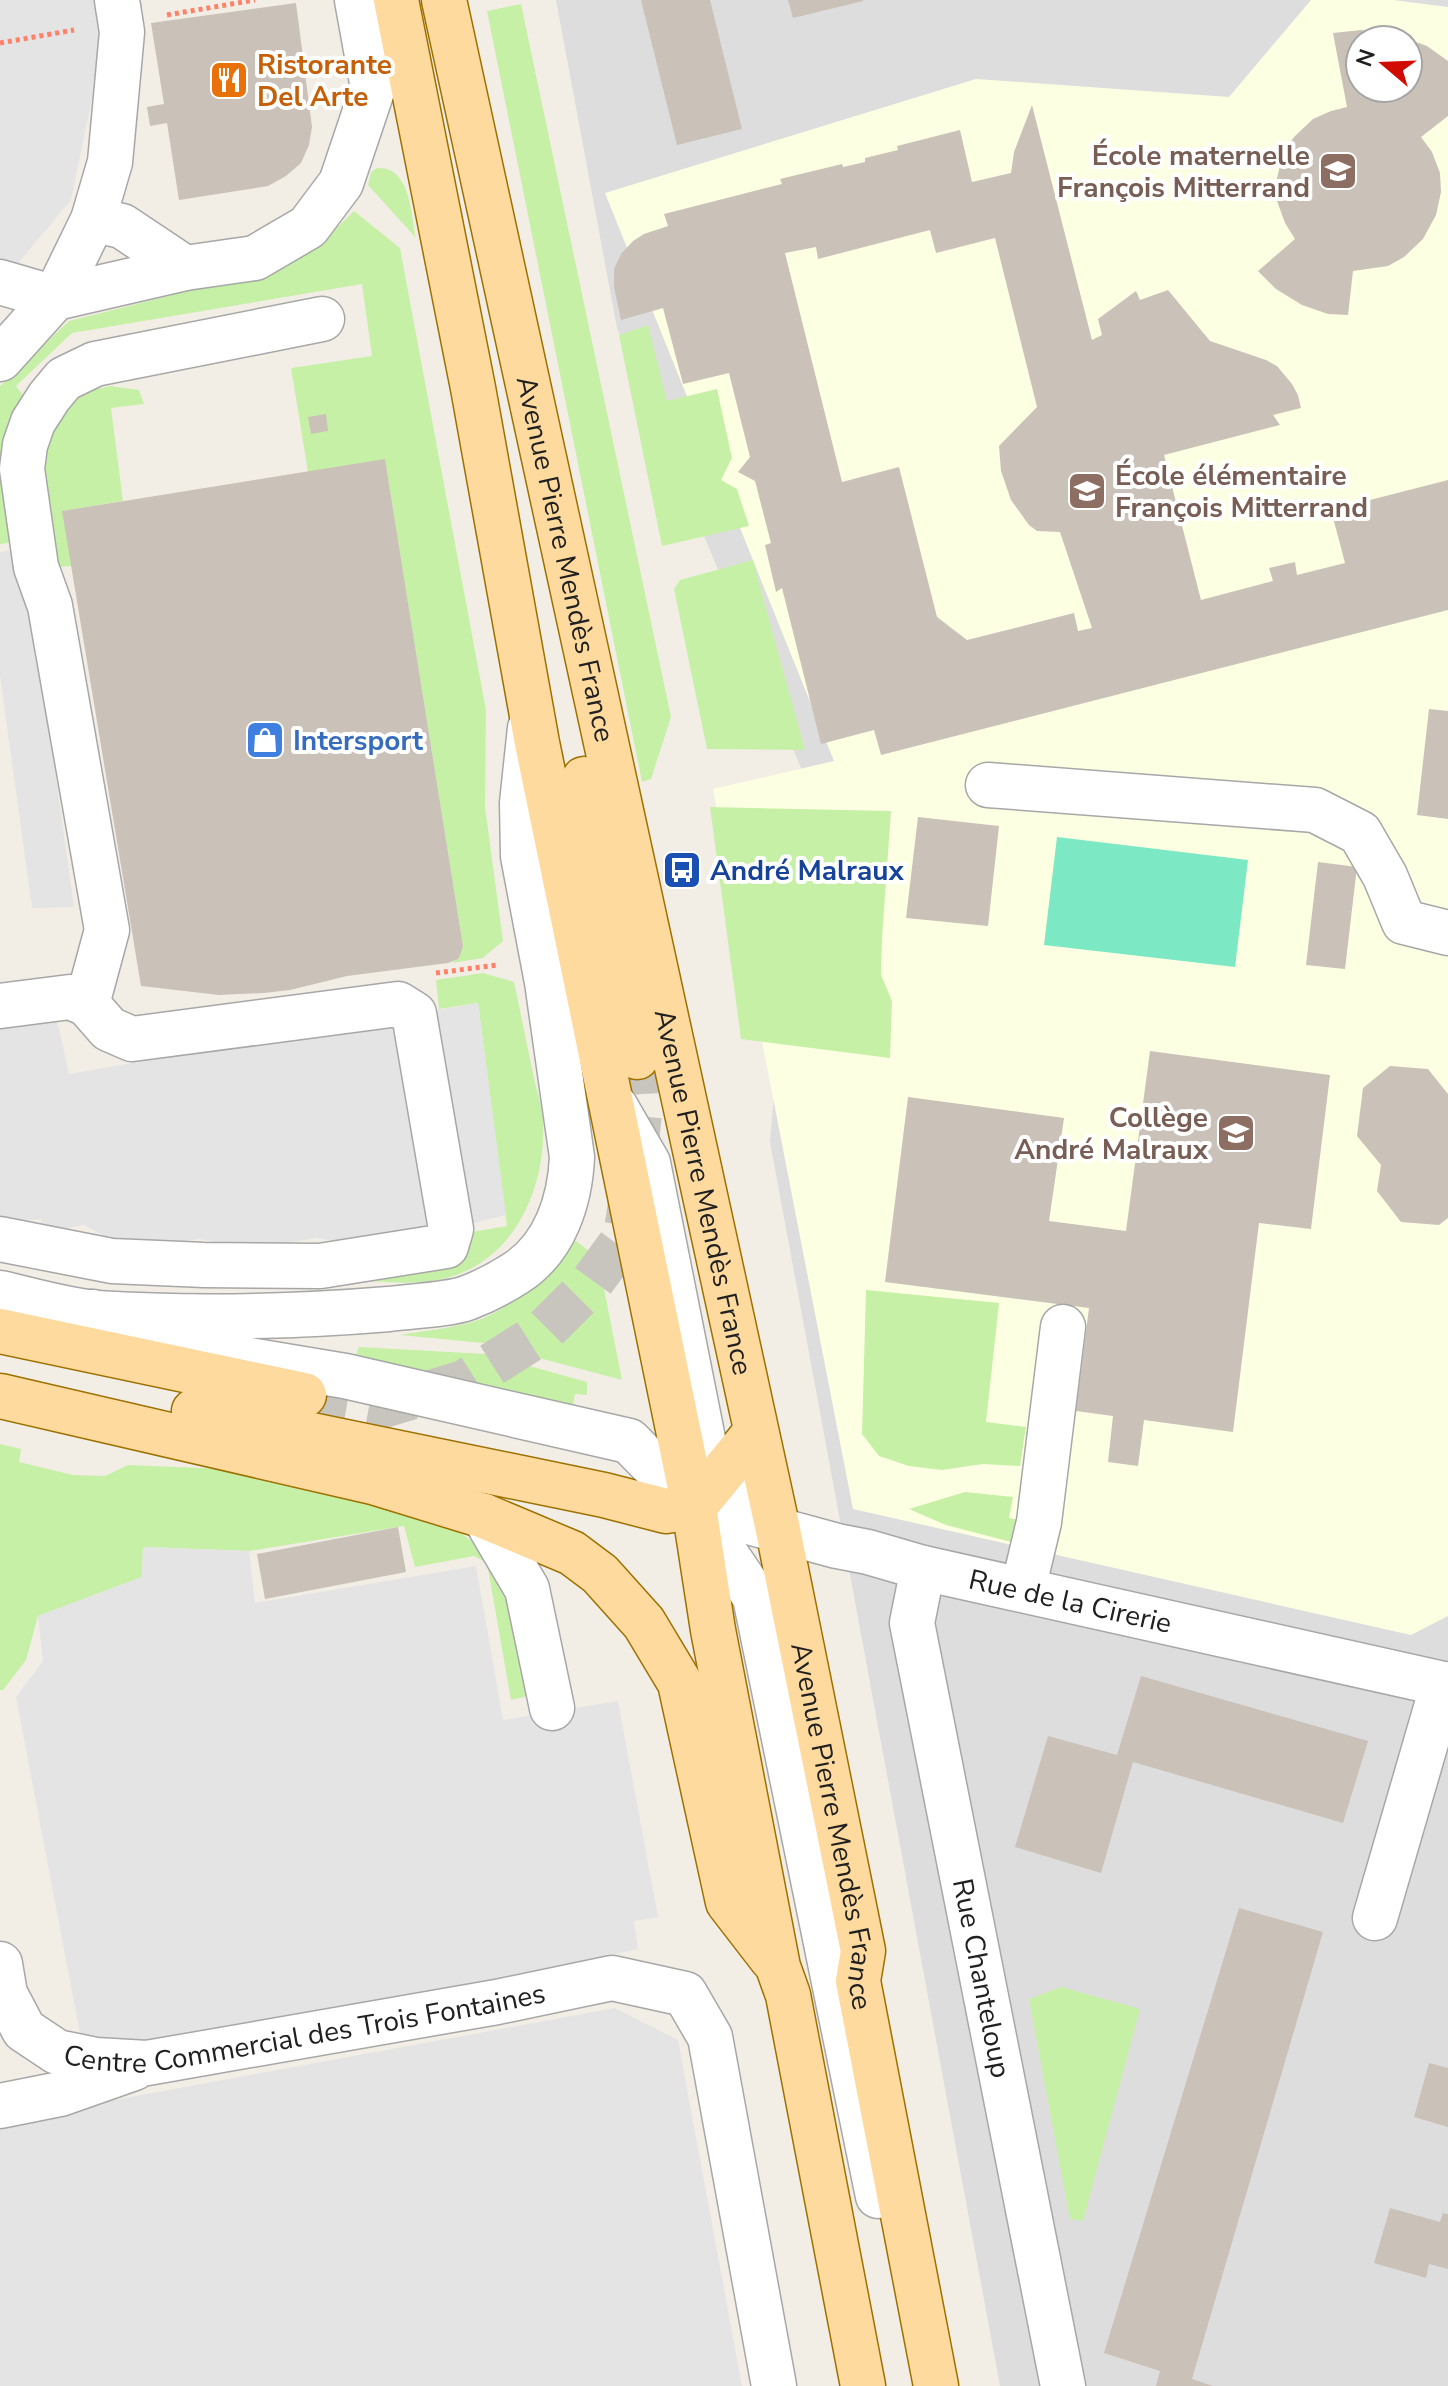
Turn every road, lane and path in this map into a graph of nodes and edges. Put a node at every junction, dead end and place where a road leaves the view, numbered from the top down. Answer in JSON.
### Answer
{"nodes":[{"id":1,"x":255,"y":0,"type":"edge"},
{"id":2,"x":357,"y":0,"type":"edge"},
{"id":3,"x":386,"y":0,"type":"edge"},
{"id":4,"x":396,"y":0,"type":"edge"},
{"id":5,"x":444,"y":0,"type":"edge"},
{"id":6,"x":137,"y":8,"type":"edge"},
{"id":7,"x":76,"y":30,"type":"dead end"},
{"id":8,"x":0,"y":43,"type":"edge"},
{"id":9,"x":373,"y":88,"type":"junction"},
{"id":10,"x":93,"y":220,"type":"junction"},
{"id":11,"x":497,"y":240,"type":"junction"},
{"id":12,"x":185,"y":268,"type":"junction"},
{"id":13,"x":0,"y":282,"type":"edge"},
{"id":14,"x":55,"y":298,"type":"junction"},
{"id":15,"x":322,"y":319,"type":"dead end"},
{"id":16,"x":0,"y":359,"type":"edge"},
{"id":17,"x":531,"y":714,"type":"junction"},
{"id":18,"x":988,"y":785,"type":"dead end"},
{"id":19,"x":1448,"y":933,"type":"edge"},
{"id":20,"x":483,"y":967,"type":"dead end"},
{"id":21,"x":438,"y":973,"type":"dead end"},
{"id":22,"x":87,"y":1004,"type":"junction"},
{"id":23,"x":0,"y":1006,"type":"edge"},
{"id":24,"x":637,"y":1057,"type":"tunnel mouth"},
{"id":25,"x":610,"y":1097,"type":"junction"},
{"id":26,"x":0,"y":1239,"type":"edge"},
{"id":27,"x":0,"y":1293,"type":"edge"},
{"id":28,"x":93,"y":1312,"type":"junction"},
{"id":29,"x":1063,"y":1327,"type":"dead end"},
{"id":30,"x":0,"y":1331,"type":"edge"},
{"id":31,"x":0,"y":1370,"type":"edge"},
{"id":32,"x":304,"y":1395,"type":"tunnel mouth"},
{"id":33,"x":0,"y":1396,"type":"edge"},
{"id":34,"x":756,"y":1432,"type":"junction"},
{"id":35,"x":721,"y":1474,"type":"junction"},
{"id":36,"x":694,"y":1507,"type":"junction"},
{"id":37,"x":484,"y":1516,"type":"junction"},
{"id":38,"x":778,"y":1530,"type":"junction"},
{"id":39,"x":923,"y":1568,"type":"junction"},
{"id":40,"x":1023,"y":1589,"type":"junction"},
{"id":41,"x":1446,"y":1684,"type":"edge"},
{"id":42,"x":552,"y":1708,"type":"dead end"},
{"id":43,"x":1375,"y":1918,"type":"dead end"},
{"id":44,"x":778,"y":1967,"type":"junction"},
{"id":45,"x":2,"y":1985,"type":"edge"},
{"id":46,"x":147,"y":2063,"type":"junction"},
{"id":47,"x":0,"y":2106,"type":"edge"},
{"id":48,"x":774,"y":2386,"type":"edge"},
{"id":49,"x":863,"y":2386,"type":"edge"},
{"id":50,"x":916,"y":2386,"type":"edge"},
{"id":51,"x":936,"y":2386,"type":"edge"},
{"id":52,"x":1063,"y":2386,"type":"edge"}],
"edges":[{"from":1,"to":6,"type":"path"},
{"from":2,"to":9,"type":"street"},
{"from":3,"to":9,"type":"street"},
{"from":4,"to":17,"type":"main road","name":"Avenue Pierre Mendès France"},
{"from":5,"to":11,"type":"main road","name":"Avenue Pierre Mendès France"},
{"from":6,"to":10,"type":"street"},
{"from":7,"to":8,"type":"path"},
{"from":9,"to":12,"type":"street"},
{"from":10,"to":12,"type":"street"},
{"from":10,"to":14,"type":"street"},
{"from":11,"to":24,"type":"main road"},
{"from":11,"to":34,"type":"main road","name":"Avenue Pierre Mendès France"},
{"from":12,"to":14,"type":"street"},
{"from":13,"to":14,"type":"street"},
{"from":14,"to":16,"type":"street"},
{"from":15,"to":22,"type":"street"},
{"from":17,"to":25,"type":"main road","name":"Avenue Pierre Mendès France"},
{"from":17,"to":28,"type":"street"},
{"from":18,"to":19,"type":"street"},
{"from":20,"to":21,"type":"path"},
{"from":22,"to":23,"type":"street"},
{"from":22,"to":26,"type":"street"},
{"from":25,"to":35,"type":"street"},
{"from":25,"to":36,"type":"main road","name":"Avenue Pierre Mendès France"},
{"from":27,"to":28,"type":"street"},
{"from":28,"to":36,"type":"street"},
{"from":29,"to":40,"type":"street"},
{"from":30,"to":32,"type":"main road"},
{"from":31,"to":36,"type":"main road"},
{"from":33,"to":37,"type":"main road"},
{"from":34,"to":35,"type":"main road"},
{"from":34,"to":38,"type":"main road","name":"Avenue Pierre Mendès France"},
{"from":35,"to":36,"type":"main road"},
{"from":35,"to":38,"type":"street"},
{"from":36,"to":38,"type":"street","name":"Rue de la Cirerie"},
{"from":36,"to":44,"type":"main road","name":"Avenue Pierre Mendès France"},
{"from":36,"to":50,"type":"street"},
{"from":37,"to":42,"type":"street"},
{"from":37,"to":44,"type":"main road"},
{"from":38,"to":39,"type":"street","name":"Rue de la Cirerie"},
{"from":38,"to":51,"type":"main road","name":"Avenue Pierre Mendès France"},
{"from":39,"to":40,"type":"street","name":"Rue de la Cirerie"},
{"from":39,"to":52,"type":"street","name":"Rue Chanteloup"},
{"from":40,"to":41,"type":"street","name":"Rue de la Cirerie"},
{"from":41,"to":43,"type":"street"},
{"from":44,"to":49,"type":"main road","name":"Avenue Pierre Mendès France"},
{"from":45,"to":46,"type":"street","name":"Centre Commercial des Trois Fontaines"},
{"from":46,"to":47,"type":"street"},
{"from":46,"to":48,"type":"street","name":"Centre Commercial des Trois Fontaines"}]}
